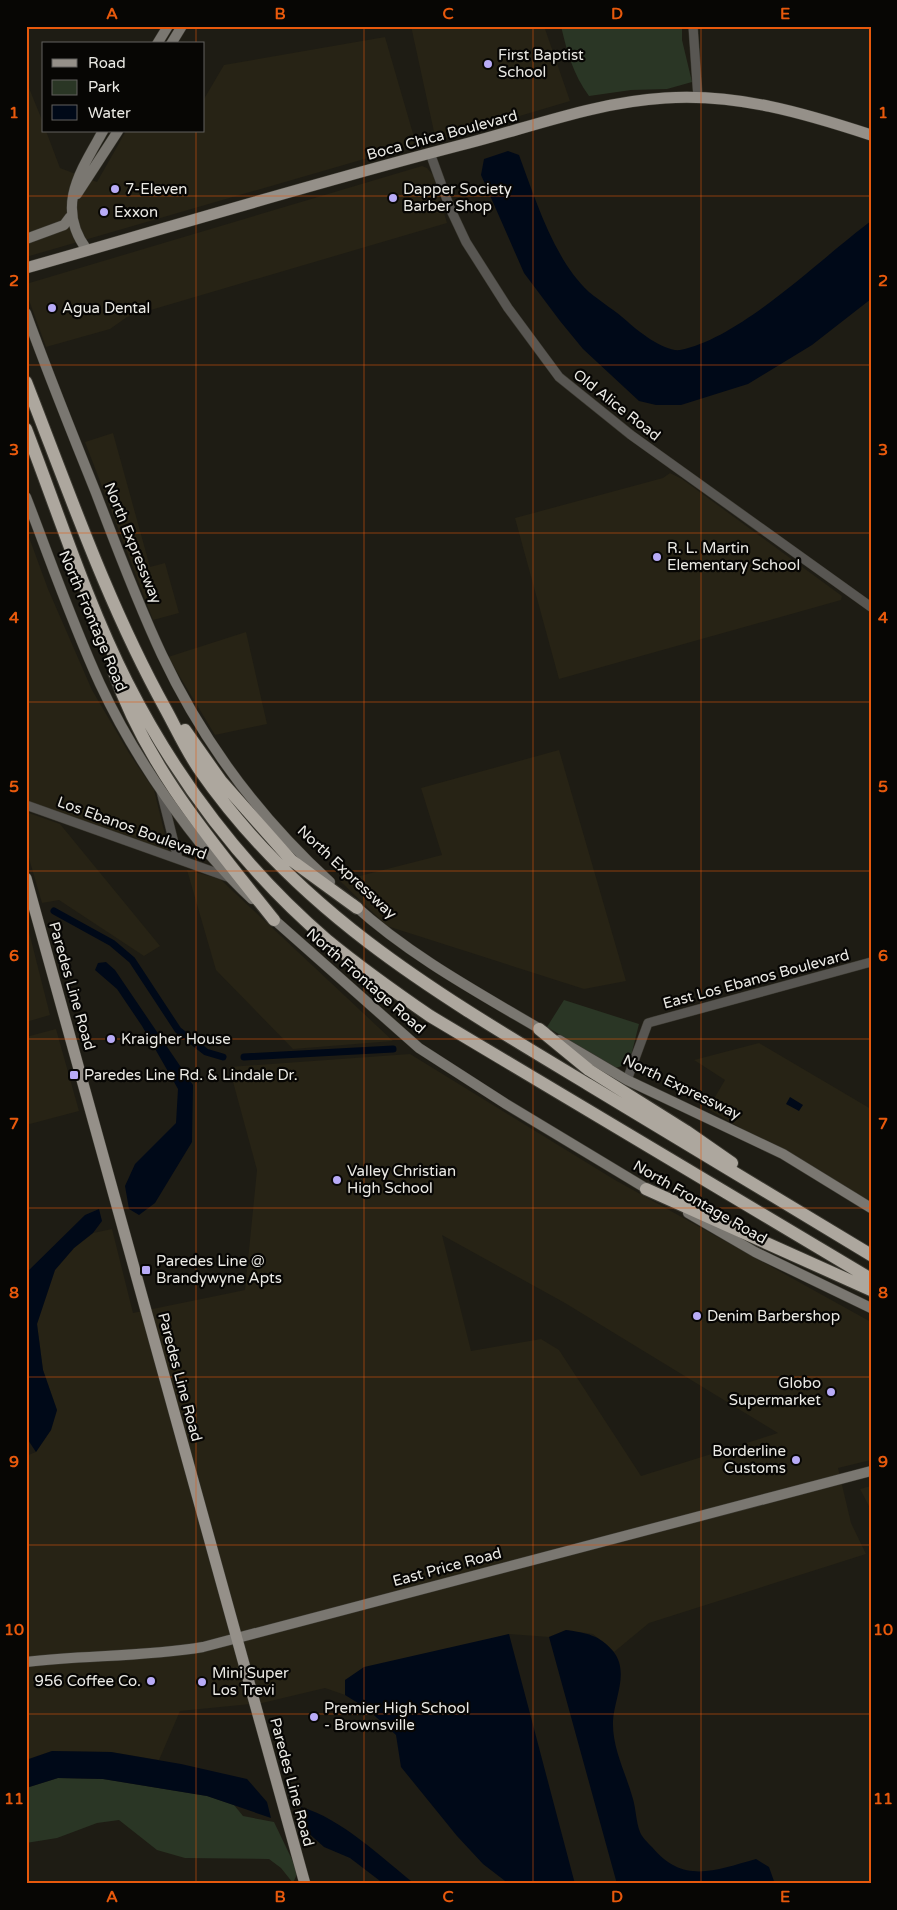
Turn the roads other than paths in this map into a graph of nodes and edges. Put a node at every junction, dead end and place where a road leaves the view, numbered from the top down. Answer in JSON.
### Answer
{"nodes":[{"id":1,"x":168,"y":26,"type":"edge"},
{"id":2,"x":182,"y":26,"type":"edge"},
{"id":3,"x":693,"y":26,"type":"edge"},
{"id":4,"x":158,"y":42,"type":"edge"},
{"id":5,"x":172,"y":42,"type":"edge"},
{"id":6,"x":698,"y":98,"type":"junction"},
{"id":7,"x":117,"y":132,"type":"edge"},
{"id":8,"x":101,"y":133,"type":"edge"},
{"id":9,"x":871,"y":135,"type":"edge"},
{"id":10,"x":430,"y":153,"type":"junction"},
{"id":11,"x":72,"y":200,"type":"junction"},
{"id":12,"x":70,"y":217,"type":"junction"},
{"id":13,"x":26,"y":239,"type":"edge"},
{"id":14,"x":87,"y":250,"type":"junction"},
{"id":15,"x":26,"y":268,"type":"edge"},
{"id":16,"x":27,"y":317,"type":"edge"},
{"id":17,"x":26,"y":382,"type":"edge"},
{"id":18,"x":26,"y":429,"type":"edge"},
{"id":19,"x":26,"y":496,"type":"edge"},
{"id":20,"x":77,"y":561,"type":"junction"},
{"id":21,"x":871,"y":607,"type":"edge"},
{"id":22,"x":143,"y":668,"type":"junction"},
{"id":23,"x":160,"y":787,"type":"junction"},
{"id":24,"x":26,"y":805,"type":"edge"},
{"id":25,"x":178,"y":859,"type":"junction"},
{"id":26,"x":228,"y":877,"type":"junction"},
{"id":27,"x":26,"y":878,"type":"edge"},
{"id":28,"x":358,"y":908,"type":"junction"},
{"id":29,"x":274,"y":920,"type":"junction"},
{"id":30,"x":871,"y":962,"type":"edge"},
{"id":31,"x":539,"y":1029,"type":"junction"},
{"id":32,"x":627,"y":1080,"type":"junction"},
{"id":33,"x":646,"y":1189,"type":"junction"},
{"id":34,"x":871,"y":1208,"type":"edge"},
{"id":35,"x":824,"y":1227,"type":"junction"},
{"id":36,"x":871,"y":1255,"type":"edge"},
{"id":37,"x":871,"y":1278,"type":"edge"},
{"id":38,"x":871,"y":1290,"type":"edge"},
{"id":39,"x":871,"y":1308,"type":"edge"},
{"id":40,"x":871,"y":1471,"type":"edge"},
{"id":41,"x":237,"y":1639,"type":"junction"},
{"id":42,"x":26,"y":1662,"type":"edge"},
{"id":43,"x":305,"y":1884,"type":"edge"}],
"edges":[{"from":1,"to":4,"type":"main road"},
{"from":2,"to":5,"type":"main road"},
{"from":3,"to":6,"type":"street"},
{"from":6,"to":9,"type":"main road","name":"Boca Chica Boulevard"},
{"from":6,"to":10,"type":"main road","name":"Boca Chica Boulevard"},
{"from":7,"to":11,"type":"main road"},
{"from":8,"to":11,"type":"main road"},
{"from":10,"to":14,"type":"main road","name":"Boca Chica Boulevard"},
{"from":10,"to":21,"type":"street","name":"Old Alice Road"},
{"from":11,"to":12,"type":"main road"},
{"from":12,"to":13,"type":"main road"},
{"from":12,"to":14,"type":"main road"},
{"from":14,"to":15,"type":"main road","name":"Boca Chica Boulevard"},
{"from":16,"to":28,"type":"main road","name":"North Expressway"},
{"from":17,"to":22,"type":"highway"},
{"from":18,"to":20,"type":"highway"},
{"from":19,"to":23,"type":"main road","name":"North Frontage Road"},
{"from":20,"to":29,"type":"highway"},
{"from":20,"to":37,"type":"highway"},
{"from":22,"to":28,"type":"highway"},
{"from":22,"to":35,"type":"highway"},
{"from":23,"to":25,"type":"street"},
{"from":23,"to":26,"type":"main road","name":"North Frontage Road"},
{"from":24,"to":25,"type":"street","name":"Los Ebanos Boulevard"},
{"from":25,"to":26,"type":"street","name":"Los Ebanos Boulevard"},
{"from":26,"to":29,"type":"main road","name":"North Frontage Road"},
{"from":27,"to":41,"type":"main road","name":"Paredes Line Road"},
{"from":28,"to":31,"type":"main road","name":"North Expressway"},
{"from":29,"to":33,"type":"main road","name":"North Frontage Road"},
{"from":30,"to":32,"type":"street","name":"East Los Ebanos Boulevard"},
{"from":31,"to":32,"type":"main road","name":"North Expressway"},
{"from":31,"to":35,"type":"highway"},
{"from":32,"to":34,"type":"main road","name":"North Expressway"},
{"from":33,"to":38,"type":"highway"},
{"from":33,"to":39,"type":"main road","name":"North Frontage Road"},
{"from":35,"to":36,"type":"highway"},
{"from":40,"to":41,"type":"main road","name":"East Price Road"},
{"from":41,"to":42,"type":"main road","name":"East Price Road"},
{"from":41,"to":43,"type":"main road","name":"Paredes Line Road"}]}
